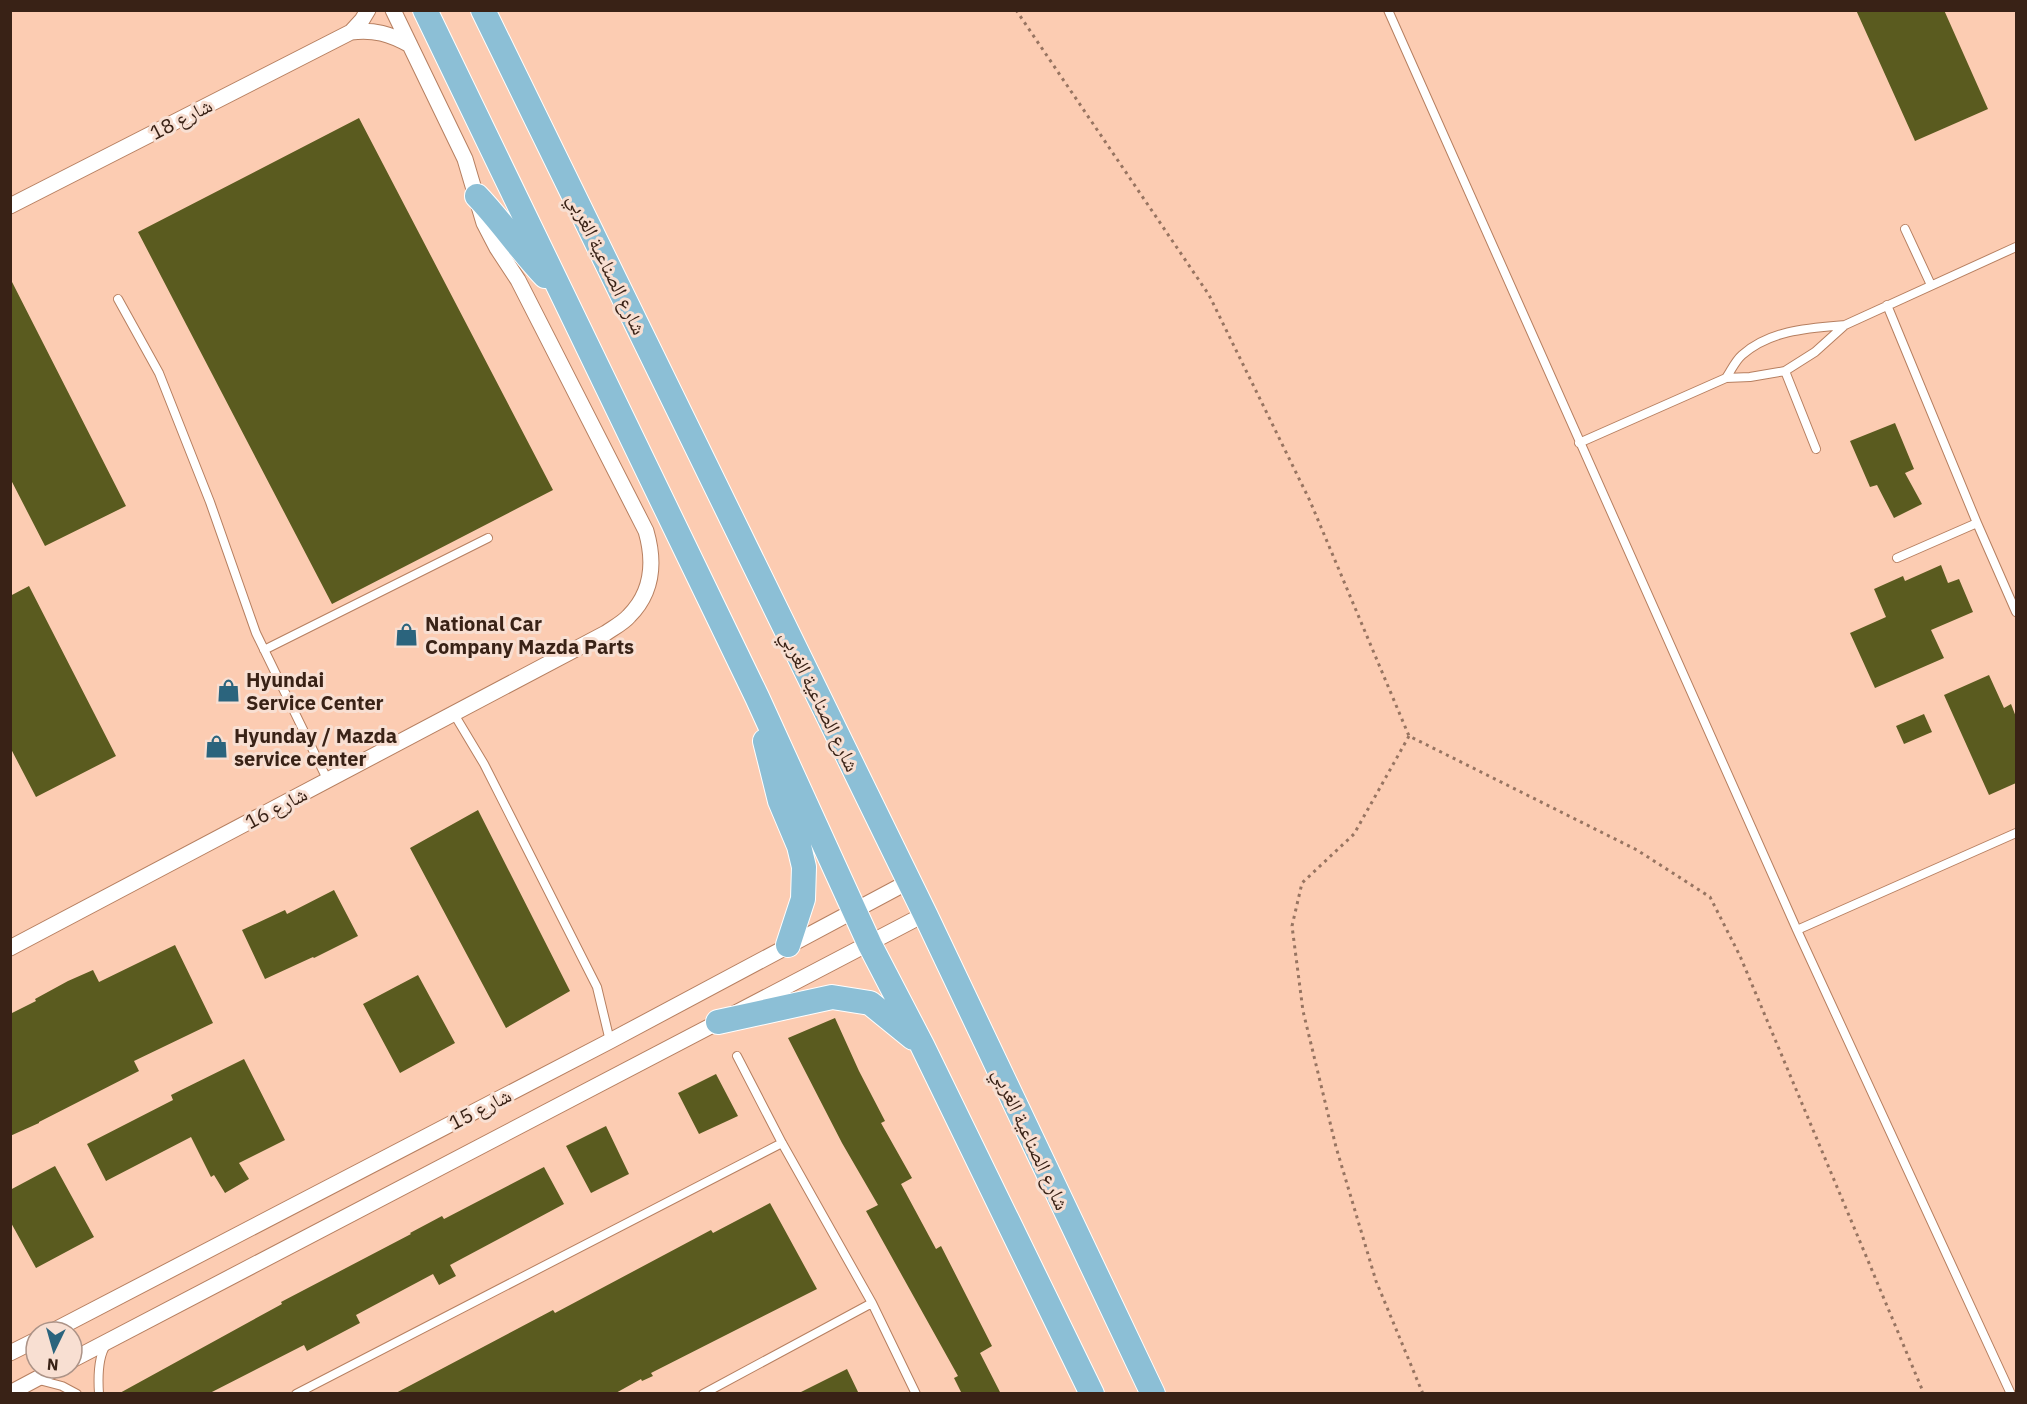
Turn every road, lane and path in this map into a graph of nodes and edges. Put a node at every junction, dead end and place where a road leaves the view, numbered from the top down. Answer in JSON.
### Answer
{"nodes":[{"id":1,"x":368,"y":10,"type":"edge"},
{"id":2,"x":393,"y":10,"type":"edge"},
{"id":3,"x":425,"y":10,"type":"edge"},
{"id":4,"x":483,"y":10,"type":"edge"},
{"id":5,"x":1016,"y":10,"type":"edge"},
{"id":6,"x":1388,"y":10,"type":"edge"},
{"id":7,"x":351,"y":32,"type":"junction"},
{"id":8,"x":410,"y":45,"type":"junction"},
{"id":9,"x":477,"y":196,"type":"junction"},
{"id":10,"x":10,"y":206,"type":"edge"},
{"id":11,"x":1905,"y":229,"type":"dead end"},
{"id":12,"x":2016,"y":247,"type":"edge"},
{"id":13,"x":1931,"y":285,"type":"junction"},
{"id":14,"x":563,"y":294,"type":"junction"},
{"id":15,"x":118,"y":299,"type":"dead end"},
{"id":16,"x":1887,"y":305,"type":"junction"},
{"id":17,"x":1845,"y":325,"type":"junction"},
{"id":18,"x":1785,"y":371,"type":"junction"},
{"id":19,"x":1726,"y":378,"type":"junction"},
{"id":20,"x":1579,"y":444,"type":"junction"},
{"id":21,"x":1816,"y":449,"type":"dead end"},
{"id":22,"x":1977,"y":523,"type":"junction"},
{"id":23,"x":488,"y":538,"type":"dead end"},
{"id":24,"x":1897,"y":558,"type":"dead end"},
{"id":25,"x":2016,"y":612,"type":"edge"},
{"id":26,"x":264,"y":650,"type":"junction"},
{"id":27,"x":757,"y":697,"type":"junction"},
{"id":28,"x":454,"y":714,"type":"junction"},
{"id":29,"x":1409,"y":736,"type":"junction"},
{"id":30,"x":328,"y":781,"type":"junction"},
{"id":31,"x":2016,"y":833,"type":"edge"},
{"id":32,"x":908,"y":882,"type":"junction"},
{"id":33,"x":854,"y":912,"type":"junction"},
{"id":34,"x":925,"y":914,"type":"junction"},
{"id":35,"x":1797,"y":930,"type":"junction"},
{"id":36,"x":788,"y":945,"type":"junction"},
{"id":37,"x":870,"y":945,"type":"junction"},
{"id":38,"x":10,"y":948,"type":"edge"},
{"id":39,"x":718,"y":1022,"type":"junction"},
{"id":40,"x":610,"y":1041,"type":"junction"},
{"id":41,"x":922,"y":1046,"type":"junction"},
{"id":42,"x":737,"y":1056,"type":"dead end"},
{"id":43,"x":782,"y":1143,"type":"junction"},
{"id":44,"x":872,"y":1303,"type":"junction"},
{"id":45,"x":74,"y":1320,"type":"edge"},
{"id":46,"x":113,"y":1338,"type":"junction"},
{"id":47,"x":24,"y":1346,"type":"edge"},
{"id":48,"x":10,"y":1353,"type":"edge"},
{"id":49,"x":84,"y":1354,"type":"edge"},
{"id":50,"x":35,"y":1380,"type":"edge"},
{"id":51,"x":12,"y":1393,"type":"edge"},
{"id":52,"x":77,"y":1394,"type":"edge"},
{"id":53,"x":99,"y":1394,"type":"edge"},
{"id":54,"x":296,"y":1394,"type":"edge"},
{"id":55,"x":703,"y":1394,"type":"edge"},
{"id":56,"x":916,"y":1394,"type":"edge"},
{"id":57,"x":1092,"y":1394,"type":"edge"},
{"id":58,"x":1153,"y":1394,"type":"edge"},
{"id":59,"x":1423,"y":1394,"type":"edge"},
{"id":60,"x":1924,"y":1394,"type":"edge"},
{"id":61,"x":2011,"y":1394,"type":"edge"}],
"edges":[{"from":1,"to":7,"type":"street","name":"شارع 18"},
{"from":2,"to":8,"type":"street"},
{"from":3,"to":14,"type":"main road"},
{"from":4,"to":32,"type":"main road","name":"شارع الصناعية الغربي"},
{"from":5,"to":29,"type":"path"},
{"from":6,"to":20,"type":"lane"},
{"from":7,"to":8,"type":"street","name":"شارع 18"},
{"from":7,"to":10,"type":"street","name":"شارع 18"},
{"from":8,"to":9,"type":"street"},
{"from":9,"to":14,"type":"main road"},
{"from":9,"to":28,"type":"street","name":"شارع 16"},
{"from":11,"to":13,"type":"lane"},
{"from":12,"to":13,"type":"lane"},
{"from":13,"to":16,"type":"lane"},
{"from":14,"to":27,"type":"main road"},
{"from":15,"to":26,"type":"lane"},
{"from":16,"to":17,"type":"lane"},
{"from":16,"to":22,"type":"lane"},
{"from":17,"to":18,"type":"lane"},
{"from":17,"to":19,"type":"lane"},
{"from":18,"to":19,"type":"lane"},
{"from":18,"to":21,"type":"lane"},
{"from":19,"to":20,"type":"lane"},
{"from":20,"to":35,"type":"lane"},
{"from":22,"to":24,"type":"lane"},
{"from":22,"to":25,"type":"lane"},
{"from":23,"to":26,"type":"lane"},
{"from":26,"to":30,"type":"lane"},
{"from":27,"to":33,"type":"main road"},
{"from":27,"to":36,"type":"main road"},
{"from":28,"to":30,"type":"street","name":"شارع 16"},
{"from":28,"to":40,"type":"lane"},
{"from":29,"to":59,"type":"path"},
{"from":29,"to":60,"type":"path"},
{"from":30,"to":38,"type":"street","name":"شارع 16"},
{"from":31,"to":35,"type":"lane"},
{"from":32,"to":33,"type":"street","name":"شارع 15"},
{"from":32,"to":34,"type":"main road","name":"شارع الصناعية الغربي"},
{"from":33,"to":36,"type":"street","name":"شارع 15"},
{"from":33,"to":37,"type":"main road"},
{"from":34,"to":37,"type":"street","name":"شارع 15"},
{"from":34,"to":58,"type":"main road","name":"شارع الصناعية الغربي"},
{"from":35,"to":61,"type":"lane"},
{"from":36,"to":40,"type":"street","name":"شارع 15"},
{"from":37,"to":39,"type":"street","name":"شارع 15"},
{"from":37,"to":41,"type":"main road"},
{"from":39,"to":41,"type":"main road"},
{"from":39,"to":46,"type":"street","name":"شارع 15"},
{"from":40,"to":45,"type":"street","name":"شارع 15"},
{"from":41,"to":57,"type":"main road"},
{"from":42,"to":43,"type":"lane"},
{"from":43,"to":44,"type":"lane"},
{"from":43,"to":54,"type":"lane"},
{"from":44,"to":55,"type":"lane"},
{"from":44,"to":56,"type":"lane"},
{"from":46,"to":49,"type":"street","name":"شارع 15"},
{"from":46,"to":53,"type":"lane"},
{"from":47,"to":48,"type":"street"},
{"from":50,"to":51,"type":"street"},
{"from":51,"to":52,"type":"lane"}]}
